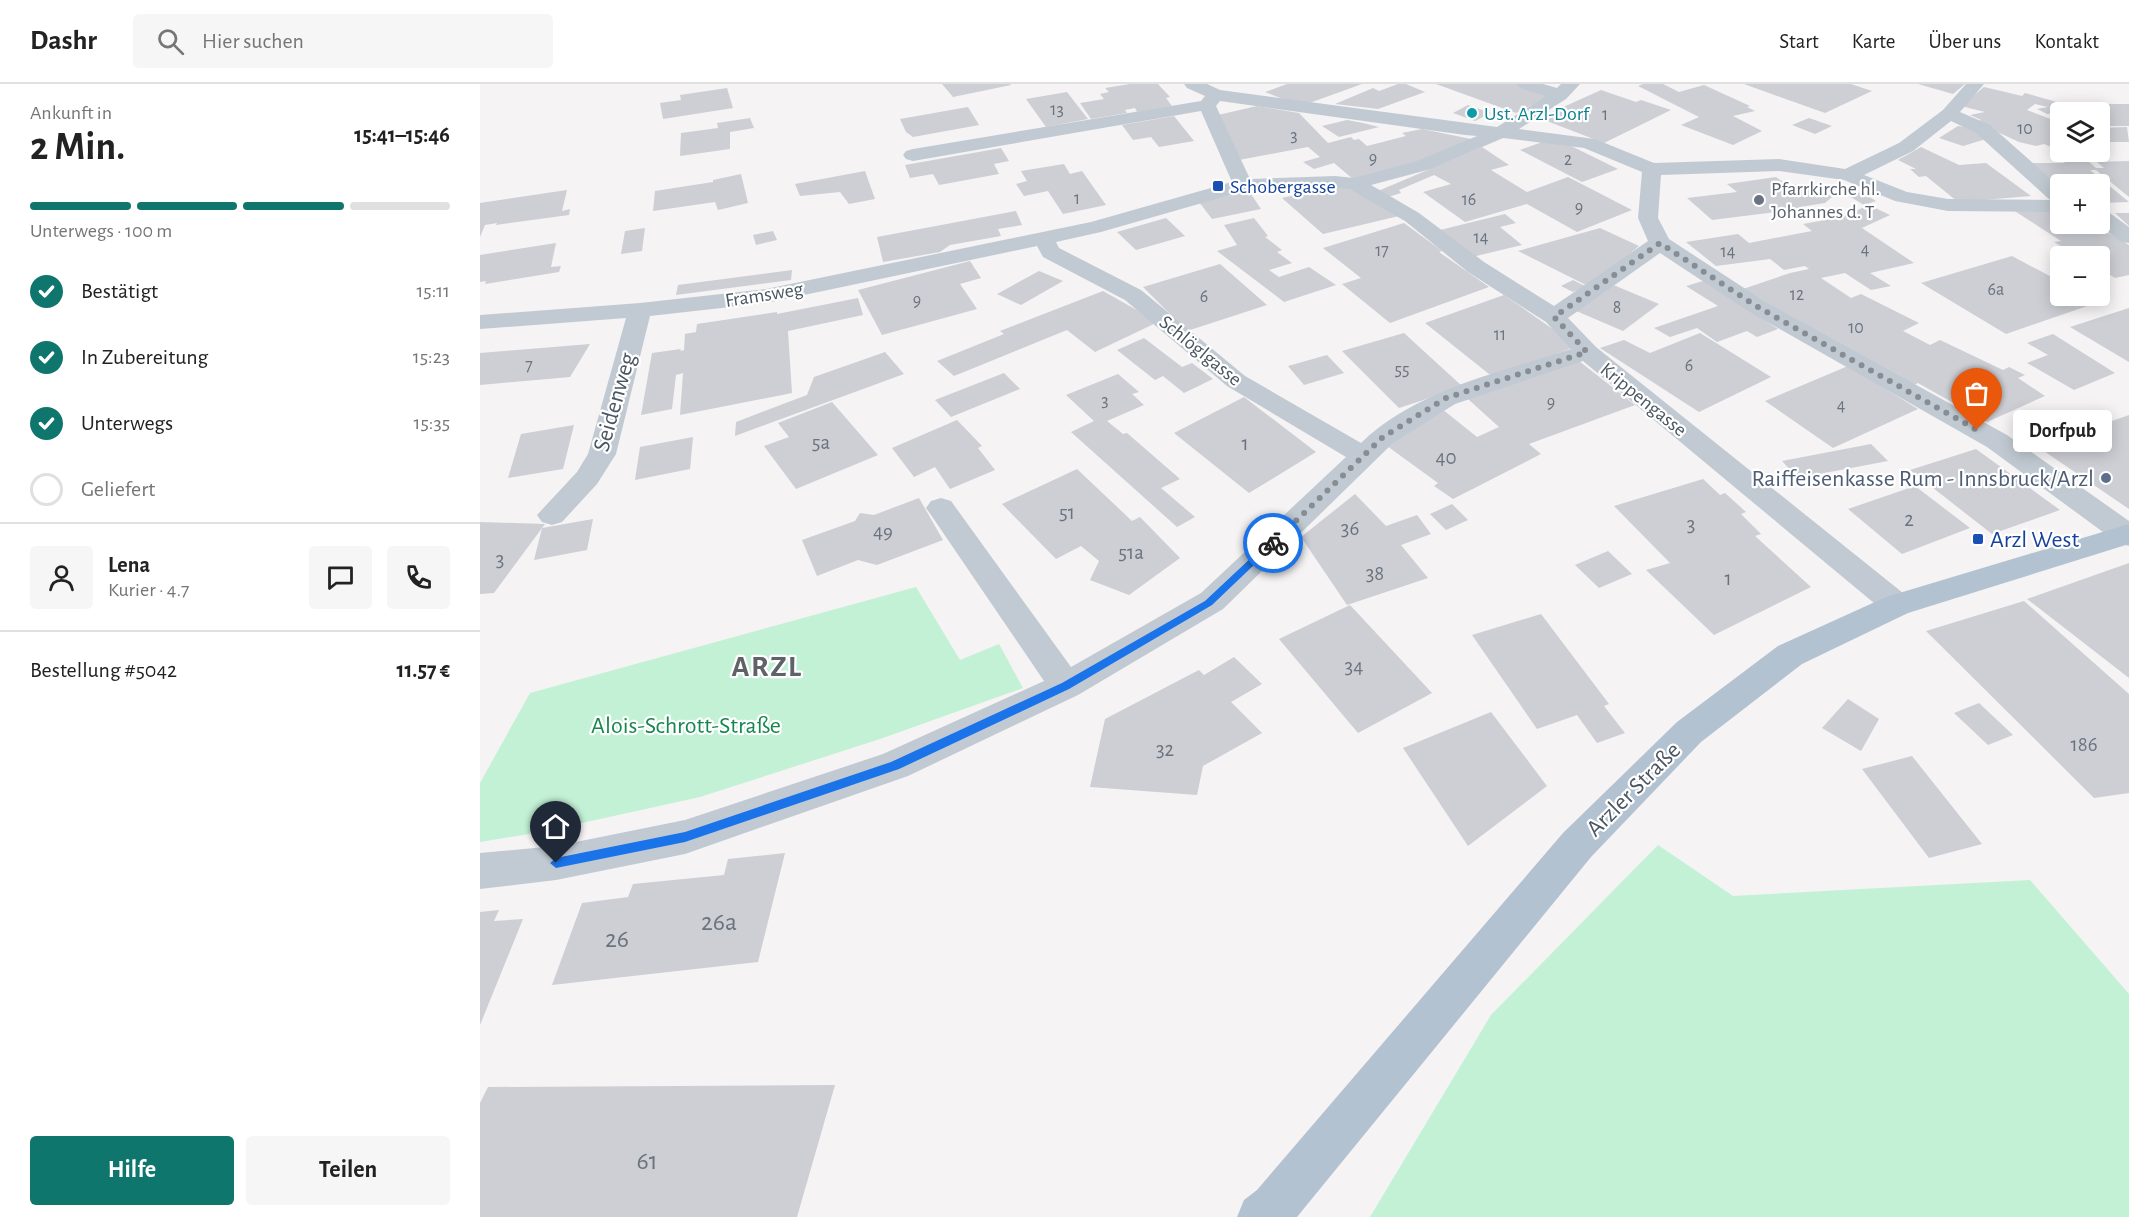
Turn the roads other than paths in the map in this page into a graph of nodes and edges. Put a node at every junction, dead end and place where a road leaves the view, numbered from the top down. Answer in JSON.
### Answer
{"nodes":[{"id":1,"x":1193,"y":84,"type":"edge"},
{"id":2,"x":1526,"y":84,"type":"edge"},
{"id":3,"x":1975,"y":84,"type":"edge"},
{"id":4,"x":1566,"y":89,"type":"edge"},
{"id":5,"x":1211,"y":100,"type":"junction"},
{"id":6,"x":1949,"y":114,"type":"junction"},
{"id":7,"x":1500,"y":133,"type":"junction"},
{"id":8,"x":913,"y":155,"type":"dead end"},
{"id":9,"x":1653,"y":170,"type":"junction"},
{"id":10,"x":1848,"y":175,"type":"junction"},
{"id":11,"x":1354,"y":184,"type":"junction"},
{"id":12,"x":1242,"y":185,"type":"junction"},
{"id":13,"x":2050,"y":189,"type":"edge"},
{"id":14,"x":2050,"y":206,"type":"edge"},
{"id":15,"x":2110,"y":215,"type":"edge"},
{"id":16,"x":2129,"y":237,"type":"edge"},
{"id":17,"x":1043,"y":239,"type":"junction"},
{"id":18,"x":1660,"y":243,"type":"junction"},
{"id":19,"x":640,"y":310,"type":"junction"},
{"id":20,"x":1554,"y":317,"type":"junction"},
{"id":21,"x":480,"y":322,"type":"edge"},
{"id":22,"x":1587,"y":352,"type":"junction"},
{"id":23,"x":1364,"y":456,"type":"junction"},
{"id":24,"x":941,"y":508,"type":"dead end"},
{"id":25,"x":552,"y":515,"type":"dead end"},
{"id":26,"x":2128,"y":535,"type":"edge"},
{"id":27,"x":1897,"y":605,"type":"junction"},
{"id":28,"x":1066,"y":686,"type":"junction"},
{"id":29,"x":480,"y":871,"type":"edge"},
{"id":30,"x":1271,"y":1214,"type":"edge"}],
"edges":[{"from":1,"to":5,"type":"street"},
{"from":2,"to":4,"type":"street"},
{"from":3,"to":6,"type":"street"},
{"from":4,"to":7,"type":"street"},
{"from":5,"to":7,"type":"street"},
{"from":5,"to":8,"type":"street"},
{"from":5,"to":12,"type":"street"},
{"from":6,"to":10,"type":"street"},
{"from":6,"to":13,"type":"street"},
{"from":7,"to":9,"type":"street"},
{"from":7,"to":11,"type":"street"},
{"from":9,"to":10,"type":"street"},
{"from":9,"to":18,"type":"street"},
{"from":10,"to":14,"type":"street"},
{"from":11,"to":12,"type":"street"},
{"from":11,"to":20,"type":"street","name":"Krippengasse"},
{"from":12,"to":17,"type":"street"},
{"from":15,"to":16,"type":"street"},
{"from":17,"to":19,"type":"street","name":"Framsweg"},
{"from":17,"to":23,"type":"street","name":"Schlöglgasse"},
{"from":18,"to":20,"type":"street"},
{"from":18,"to":26,"type":"street"},
{"from":19,"to":21,"type":"street","name":"Framsweg"},
{"from":19,"to":25,"type":"street","name":"Seidenweg"},
{"from":20,"to":22,"type":"street","name":"Krippengasse"},
{"from":22,"to":23,"type":"street"},
{"from":22,"to":27,"type":"street","name":"Krippengasse"},
{"from":23,"to":28,"type":"street"},
{"from":24,"to":28,"type":"street"},
{"from":26,"to":27,"type":"main road","name":"Arzler Straße"},
{"from":27,"to":30,"type":"main road","name":"Arzler Straße"},
{"from":28,"to":29,"type":"street"}]}
